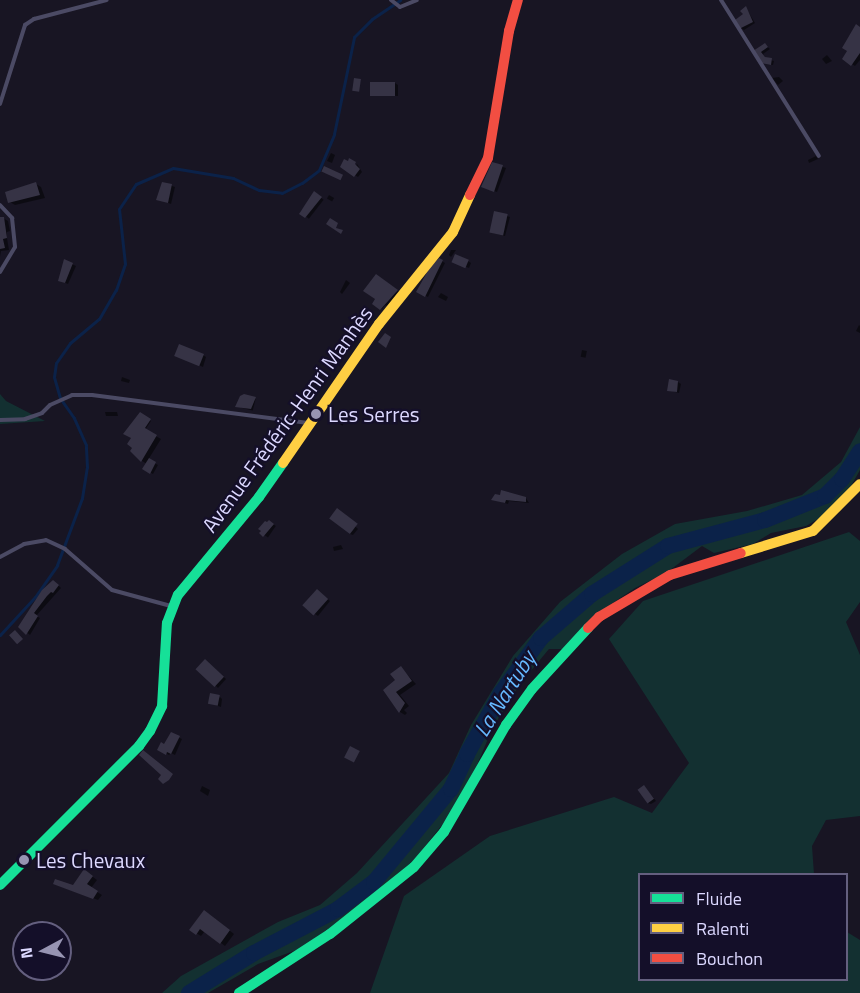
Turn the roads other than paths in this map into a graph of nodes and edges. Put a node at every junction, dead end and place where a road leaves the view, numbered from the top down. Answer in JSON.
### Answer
{"nodes":[{"id":1,"x":107,"y":0,"type":"edge"},
{"id":2,"x":391,"y":0,"type":"edge"},
{"id":3,"x":417,"y":0,"type":"edge"},
{"id":4,"x":518,"y":0,"type":"edge"},
{"id":5,"x":721,"y":0,"type":"edge"},
{"id":6,"x":0,"y":104,"type":"edge"},
{"id":7,"x":819,"y":156,"type":"dead end"},
{"id":8,"x":0,"y":205,"type":"edge"},
{"id":9,"x":0,"y":272,"type":"edge"},
{"id":10,"x":0,"y":420,"type":"edge"},
{"id":11,"x":309,"y":423,"type":"junction"},
{"id":12,"x":860,"y":484,"type":"edge"},
{"id":13,"x":0,"y":556,"type":"edge"},
{"id":14,"x":172,"y":606,"type":"junction"},
{"id":15,"x":0,"y":885,"type":"edge"},
{"id":16,"x":238,"y":993,"type":"edge"}],
"edges":[{"from":1,"to":6,"type":"lane"},
{"from":2,"to":3,"type":"lane"},
{"from":4,"to":11,"type":"street","name":"Avenue Frédéric-Henri Manhès"},
{"from":5,"to":7,"type":"lane"},
{"from":8,"to":9,"type":"lane"},
{"from":10,"to":11,"type":"lane"},
{"from":11,"to":14,"type":"street","name":"Avenue Frédéric-Henri Manhès"},
{"from":12,"to":16,"type":"street"},
{"from":13,"to":14,"type":"lane"},
{"from":14,"to":15,"type":"street","name":"Avenue Frédéric-Henri Manhès"}]}
